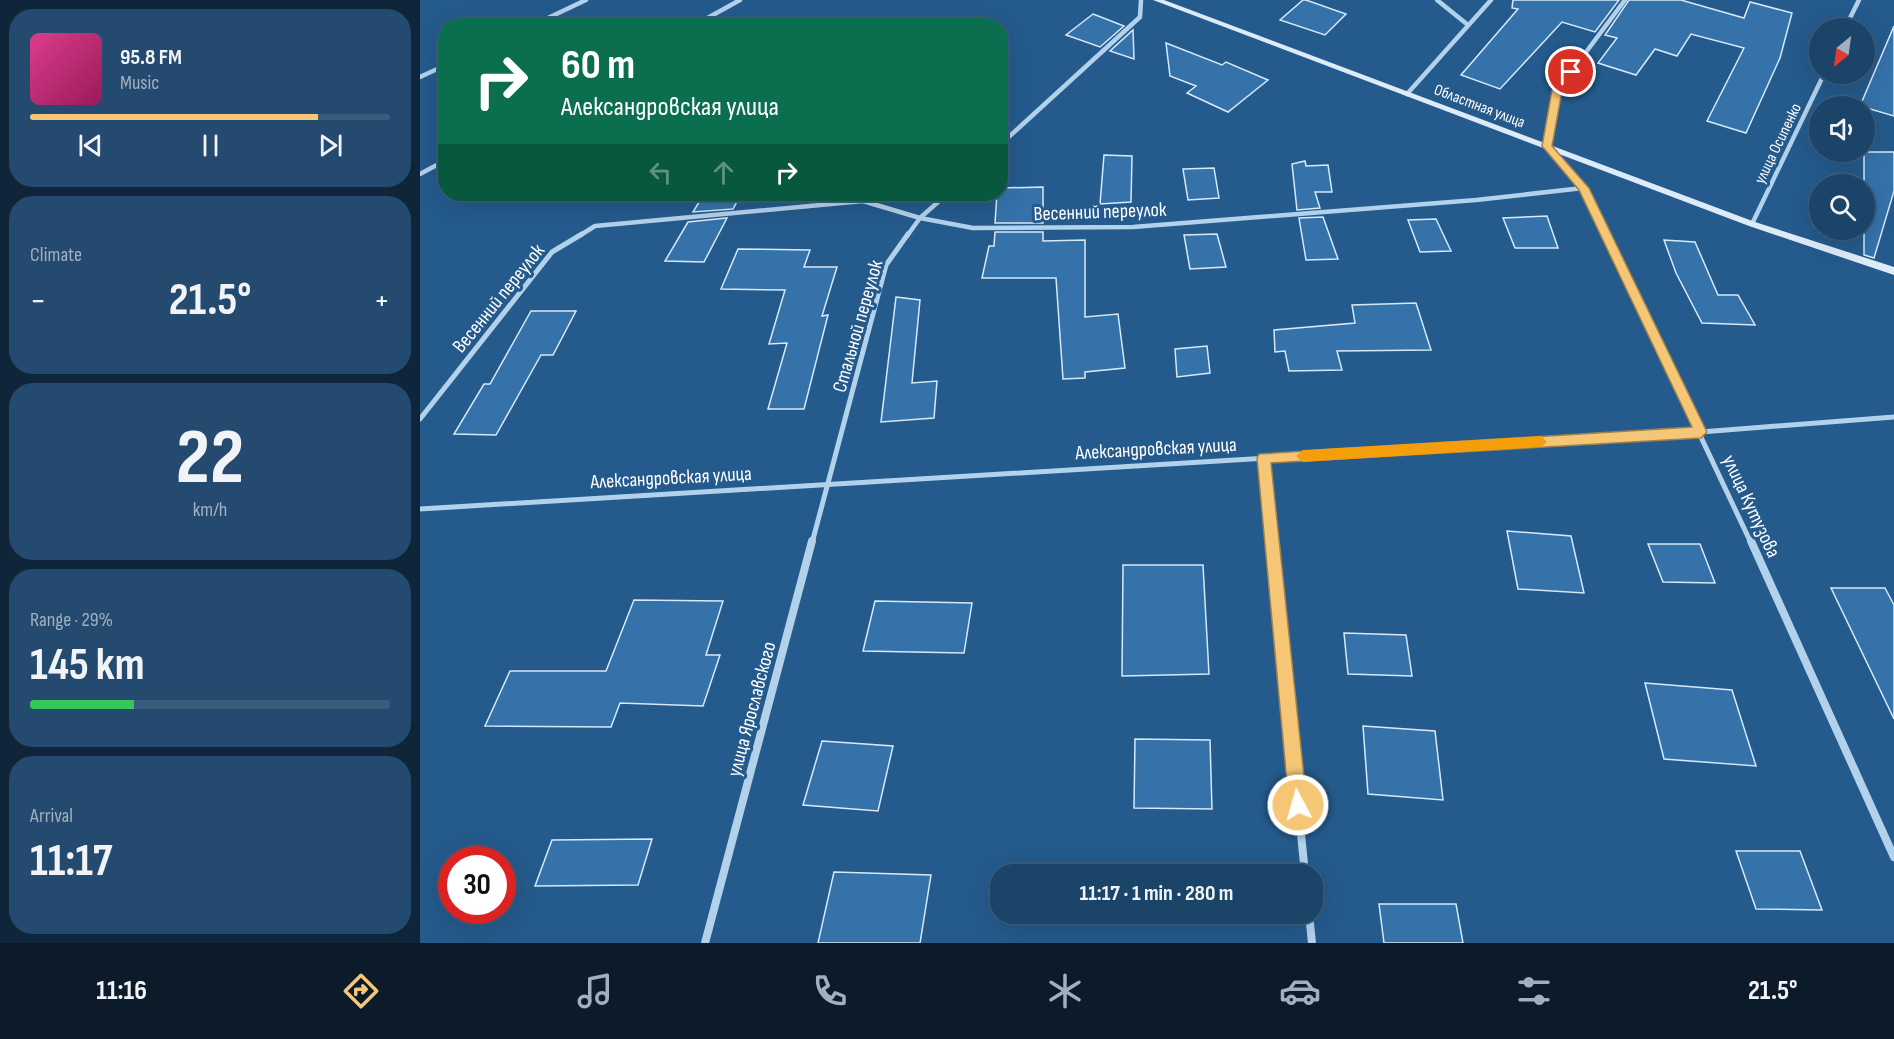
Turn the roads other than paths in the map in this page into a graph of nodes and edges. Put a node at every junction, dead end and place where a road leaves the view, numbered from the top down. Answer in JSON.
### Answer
{"nodes":[{"id":1,"x":586,"y":0,"type":"edge"},
{"id":2,"x":740,"y":0,"type":"edge"},
{"id":3,"x":1141,"y":0,"type":"edge"},
{"id":4,"x":1157,"y":0,"type":"edge"},
{"id":5,"x":1437,"y":0,"type":"edge"},
{"id":6,"x":1491,"y":0,"type":"edge"},
{"id":7,"x":1625,"y":0,"type":"edge"},
{"id":8,"x":1859,"y":0,"type":"edge"},
{"id":9,"x":548,"y":18,"type":"edge"},
{"id":10,"x":707,"y":18,"type":"edge"},
{"id":11,"x":1850,"y":18,"type":"edge"},
{"id":12,"x":1468,"y":25,"type":"junction"},
{"id":13,"x":438,"y":69,"type":"edge"},
{"id":14,"x":420,"y":77,"type":"edge"},
{"id":15,"x":1819,"y":84,"type":"edge"},
{"id":16,"x":1407,"y":94,"type":"junction"},
{"id":17,"x":1008,"y":138,"type":"edge"},
{"id":18,"x":1547,"y":146,"type":"junction"},
{"id":19,"x":438,"y":164,"type":"edge"},
{"id":20,"x":420,"y":174,"type":"edge"},
{"id":21,"x":1583,"y":188,"type":"junction"},
{"id":22,"x":939,"y":201,"type":"edge"},
{"id":23,"x":920,"y":218,"type":"junction"},
{"id":24,"x":1752,"y":224,"type":"junction"},
{"id":25,"x":1894,"y":271,"type":"edge"},
{"id":26,"x":1894,"y":417,"type":"edge"},
{"id":27,"x":420,"y":419,"type":"edge"},
{"id":28,"x":1701,"y":432,"type":"junction"},
{"id":29,"x":1264,"y":458,"type":"junction"},
{"id":30,"x":829,"y":484,"type":"junction"},
{"id":31,"x":420,"y":509,"type":"edge"},
{"id":32,"x":1894,"y":857,"type":"edge"},
{"id":33,"x":1304,"y":864,"type":"edge"},
{"id":34,"x":1310,"y":924,"type":"edge"},
{"id":35,"x":705,"y":943,"type":"edge"},
{"id":36,"x":1312,"y":943,"type":"edge"}],
"edges":[{"from":1,"to":9,"type":"street"},
{"from":2,"to":10,"type":"street"},
{"from":3,"to":17,"type":"street"},
{"from":4,"to":16,"type":"main road","name":"Областная улица"},
{"from":5,"to":12,"type":"street"},
{"from":6,"to":12,"type":"street"},
{"from":7,"to":18,"type":"street"},
{"from":8,"to":11,"type":"street"},
{"from":12,"to":16,"type":"street"},
{"from":13,"to":14,"type":"street"},
{"from":15,"to":24,"type":"street","name":"улица Осипенко"},
{"from":16,"to":18,"type":"main road","name":"Областная улица"},
{"from":18,"to":21,"type":"street","name":"улица Кутузова"},
{"from":18,"to":24,"type":"main road","name":"Областная улица"},
{"from":19,"to":20,"type":"street"},
{"from":21,"to":23,"type":"street","name":"Весенний переулок"},
{"from":21,"to":28,"type":"street","name":"улица Кутузова"},
{"from":22,"to":23,"type":"street","name":"Стальной переулок"},
{"from":23,"to":27,"type":"street","name":"Весенний переулок"},
{"from":23,"to":30,"type":"street","name":"Стальной переулок"},
{"from":24,"to":25,"type":"main road","name":"Областная улица"},
{"from":26,"to":28,"type":"street","name":"Александровская улица"},
{"from":28,"to":29,"type":"street","name":"Александровская улица"},
{"from":28,"to":32,"type":"street","name":"улица Кутузова"},
{"from":29,"to":30,"type":"street","name":"Александровская улица"},
{"from":29,"to":33,"type":"street"},
{"from":30,"to":31,"type":"street","name":"Александровская улица"},
{"from":30,"to":35,"type":"street","name":"улица Ярославского"},
{"from":34,"to":36,"type":"street"}]}
